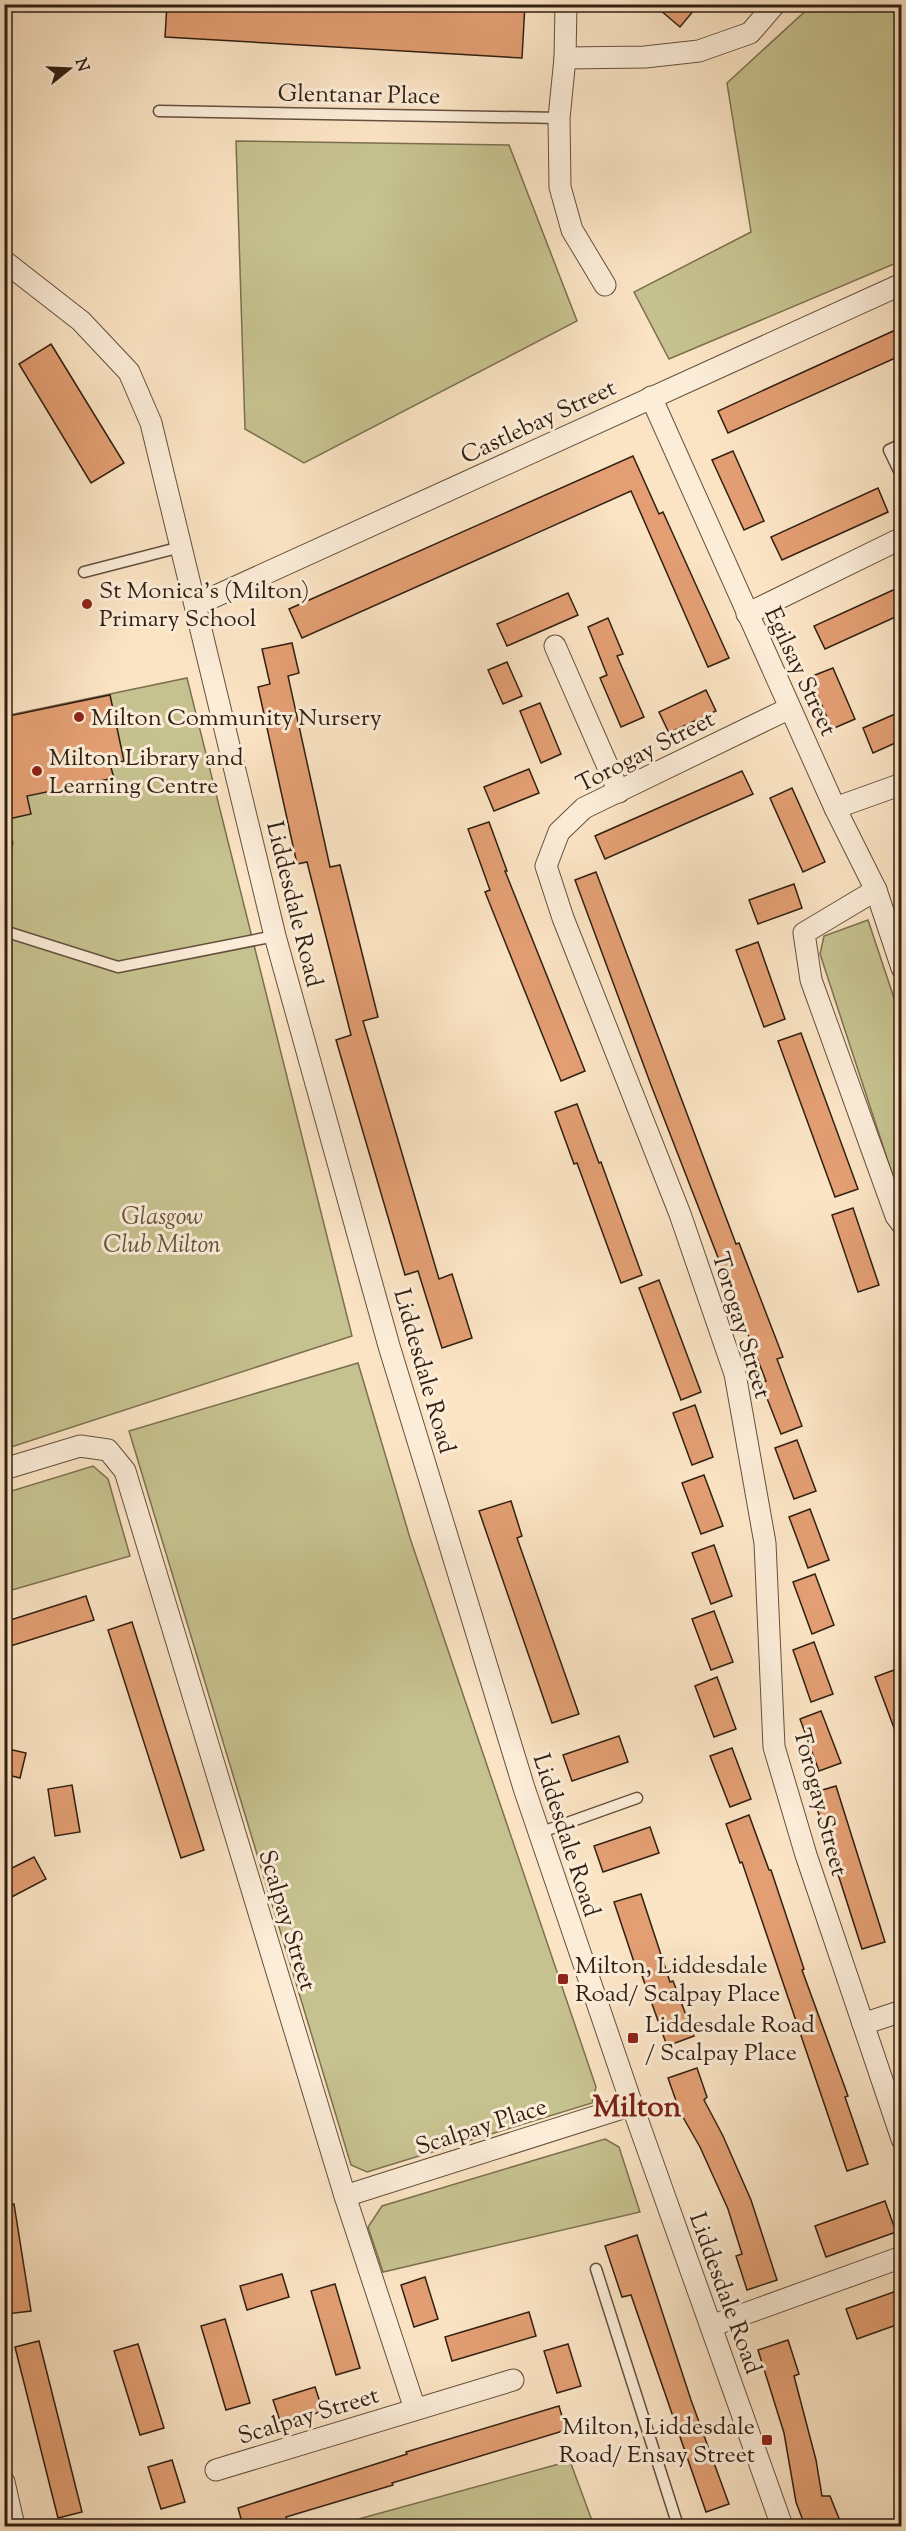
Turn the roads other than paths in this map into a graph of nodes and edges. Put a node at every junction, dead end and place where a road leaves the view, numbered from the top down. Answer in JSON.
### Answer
{"nodes":[{"id":1,"x":566,"y":4,"type":"edge"},
{"id":2,"x":775,"y":4,"type":"edge"},
{"id":3,"x":565,"y":58,"type":"junction"},
{"id":4,"x":159,"y":111,"type":"dead end"},
{"id":5,"x":559,"y":118,"type":"junction"},
{"id":6,"x":4,"y":261,"type":"edge"},
{"id":7,"x":902,"y":284,"type":"edge"},
{"id":8,"x":605,"y":285,"type":"dead end"},
{"id":9,"x":651,"y":397,"type":"junction"},
{"id":10,"x":902,"y":444,"type":"edge"},
{"id":11,"x":902,"y":477,"type":"edge"},
{"id":12,"x":902,"y":538,"type":"edge"},
{"id":13,"x":181,"y":547,"type":"junction"},
{"id":14,"x":84,"y":572,"type":"dead end"},
{"id":15,"x":196,"y":605,"type":"junction"},
{"id":16,"x":747,"y":614,"type":"junction"},
{"id":17,"x":555,"y":646,"type":"dead end"},
{"id":18,"x":790,"y":708,"type":"junction"},
{"id":19,"x":902,"y":784,"type":"edge"},
{"id":20,"x":619,"y":792,"type":"junction"},
{"id":21,"x":835,"y":807,"type":"junction"},
{"id":22,"x":876,"y":890,"type":"junction"},
{"id":23,"x":4,"y":931,"type":"edge"},
{"id":24,"x":275,"y":936,"type":"junction"},
{"id":25,"x":902,"y":968,"type":"edge"},
{"id":26,"x":902,"y":1224,"type":"edge"},
{"id":27,"x":4,"y":1469,"type":"edge"},
{"id":28,"x":637,"y":1798,"type":"dead end"},
{"id":29,"x":539,"y":1833,"type":"junction"},
{"id":30,"x":902,"y":2011,"type":"edge"},
{"id":31,"x":862,"y":2024,"type":"junction"},
{"id":32,"x":632,"y":2105,"type":"junction"},
{"id":33,"x":902,"y":2139,"type":"edge"},
{"id":34,"x":345,"y":2196,"type":"junction"},
{"id":35,"x":902,"y":2256,"type":"edge"},
{"id":36,"x":596,"y":2270,"type":"dead end"},
{"id":37,"x":711,"y":2326,"type":"junction"},
{"id":38,"x":513,"y":2380,"type":"dead end"},
{"id":39,"x":415,"y":2409,"type":"junction"},
{"id":40,"x":216,"y":2470,"type":"dead end"},
{"id":41,"x":4,"y":2482,"type":"edge"},
{"id":42,"x":14,"y":2526,"type":"edge"},
{"id":43,"x":678,"y":2526,"type":"edge"},
{"id":44,"x":779,"y":2526,"type":"edge"}],
"edges":[{"from":1,"to":3,"type":"street"},
{"from":2,"to":3,"type":"street"},
{"from":3,"to":5,"type":"street"},
{"from":4,"to":5,"type":"lane","name":"Glentanar Place"},
{"from":5,"to":8,"type":"street"},
{"from":6,"to":13,"type":"street","name":"Liddesdale Road"},
{"from":7,"to":9,"type":"street","name":"Castlebay Street"},
{"from":9,"to":15,"type":"street","name":"Castlebay Street"},
{"from":9,"to":16,"type":"street","name":"Egilsay Street"},
{"from":10,"to":11,"type":"lane"},
{"from":12,"to":16,"type":"street"},
{"from":13,"to":14,"type":"lane"},
{"from":13,"to":15,"type":"street","name":"Liddesdale Road"},
{"from":15,"to":24,"type":"street","name":"Liddesdale Road"},
{"from":16,"to":18,"type":"street","name":"Egilsay Street"},
{"from":17,"to":20,"type":"street"},
{"from":18,"to":20,"type":"street","name":"Torogay Street"},
{"from":18,"to":21,"type":"street","name":"Egilsay Street"},
{"from":19,"to":21,"type":"street"},
{"from":20,"to":31,"type":"street","name":"Torogay Street"},
{"from":21,"to":22,"type":"street","name":"Egilsay Street"},
{"from":22,"to":25,"type":"street","name":"Egilsay Street"},
{"from":22,"to":26,"type":"street"},
{"from":23,"to":24,"type":"lane"},
{"from":24,"to":29,"type":"street","name":"Liddesdale Road"},
{"from":27,"to":34,"type":"street","name":"Scalpay Street"},
{"from":28,"to":29,"type":"lane"},
{"from":29,"to":32,"type":"street","name":"Liddesdale Road"},
{"from":30,"to":31,"type":"street"},
{"from":31,"to":33,"type":"street","name":"Torogay Street"},
{"from":32,"to":34,"type":"street","name":"Scalpay Place"},
{"from":32,"to":37,"type":"street","name":"Liddesdale Road"},
{"from":34,"to":39,"type":"street","name":"Scalpay Street"},
{"from":35,"to":37,"type":"street"},
{"from":36,"to":43,"type":"lane"},
{"from":37,"to":44,"type":"street","name":"Liddesdale Road"},
{"from":38,"to":39,"type":"street","name":"Scalpay Street"},
{"from":39,"to":40,"type":"street","name":"Scalpay Street"},
{"from":41,"to":42,"type":"street"}]}
